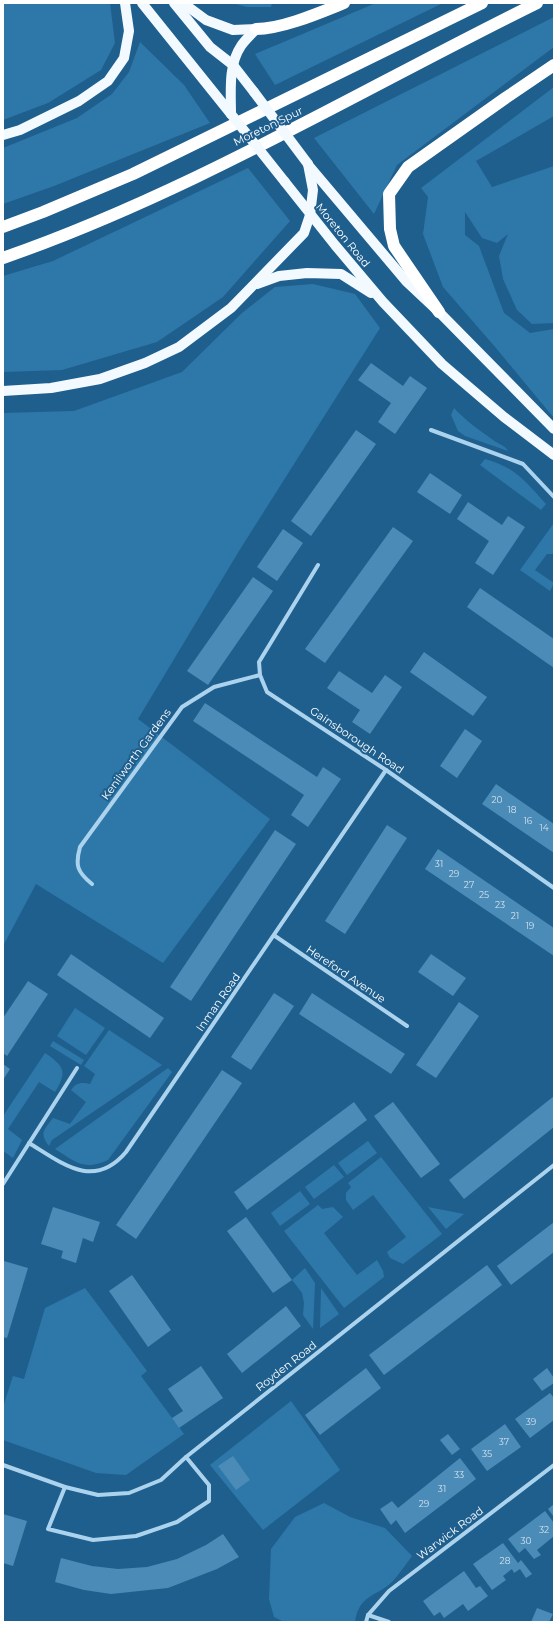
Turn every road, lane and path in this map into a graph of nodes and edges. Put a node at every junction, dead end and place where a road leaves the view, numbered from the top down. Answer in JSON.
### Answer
{"nodes":[{"id":1,"x":125,"y":3,"type":"edge"},
{"id":2,"x":142,"y":3,"type":"edge"},
{"id":3,"x":174,"y":3,"type":"edge"},
{"id":4,"x":183,"y":3,"type":"edge"},
{"id":5,"x":344,"y":3,"type":"edge"},
{"id":6,"x":482,"y":3,"type":"edge"},
{"id":7,"x":537,"y":3,"type":"edge"},
{"id":8,"x":256,"y":29,"type":"junction"},
{"id":9,"x":233,"y":65,"type":"junction"},
{"id":10,"x":554,"y":65,"type":"edge"},
{"id":11,"x":231,"y":114,"type":"junction"},
{"id":12,"x":3,"y":136,"type":"edge"},
{"id":13,"x":308,"y":164,"type":"junction"},
{"id":14,"x":310,"y":214,"type":"junction"},
{"id":15,"x":3,"y":227,"type":"edge"},
{"id":16,"x":3,"y":258,"type":"edge"},
{"id":17,"x":253,"y":285,"type":"junction"},
{"id":18,"x":380,"y":299,"type":"junction"},
{"id":19,"x":439,"y":312,"type":"junction"},
{"id":20,"x":3,"y":391,"type":"edge"},
{"id":21,"x":554,"y":429,"type":"edge"},
{"id":22,"x":431,"y":430,"type":"dead end"},
{"id":23,"x":554,"y":455,"type":"edge"},
{"id":24,"x":554,"y":495,"type":"edge"},
{"id":25,"x":318,"y":565,"type":"dead end"},
{"id":26,"x":260,"y":675,"type":"junction"},
{"id":27,"x":386,"y":770,"type":"junction"},
{"id":28,"x":92,"y":884,"type":"dead end"},
{"id":29,"x":554,"y":888,"type":"edge"},
{"id":30,"x":275,"y":936,"type":"junction"},
{"id":31,"x":407,"y":1026,"type":"dead end"},
{"id":32,"x":77,"y":1068,"type":"dead end"},
{"id":33,"x":29,"y":1143,"type":"junction"},
{"id":34,"x":554,"y":1165,"type":"edge"},
{"id":35,"x":3,"y":1184,"type":"edge"},
{"id":36,"x":186,"y":1457,"type":"junction"},
{"id":37,"x":3,"y":1465,"type":"edge"},
{"id":38,"x":554,"y":1465,"type":"edge"},
{"id":39,"x":65,"y":1487,"type":"junction"},
{"id":40,"x":368,"y":1615,"type":"junction"},
{"id":41,"x":366,"y":1622,"type":"edge"},
{"id":42,"x":388,"y":1622,"type":"edge"}],
"edges":[{"from":1,"to":12,"type":"main road"},
{"from":2,"to":11,"type":"main road","name":"Moreton Road"},
{"from":3,"to":9,"type":"main road","name":"Moreton Road"},
{"from":4,"to":8,"type":"main road"},
{"from":5,"to":8,"type":"highway"},
{"from":6,"to":15,"type":"highway","name":"Moreton Spur"},
{"from":7,"to":16,"type":"highway","name":"Moreton Spur"},
{"from":8,"to":9,"type":"main road"},
{"from":9,"to":11,"type":"main road"},
{"from":9,"to":13,"type":"main road","name":"Moreton Road","bridge":true},
{"from":10,"to":19,"type":"highway"},
{"from":11,"to":14,"type":"main road","name":"Moreton Road","bridge":true},
{"from":13,"to":14,"type":"main road"},
{"from":13,"to":19,"type":"main road","name":"Moreton Road"},
{"from":14,"to":17,"type":"main road"},
{"from":14,"to":18,"type":"main road","name":"Moreton Road"},
{"from":17,"to":18,"type":"main road"},
{"from":17,"to":20,"type":"main road"},
{"from":18,"to":23,"type":"main road","name":"Moreton Road"},
{"from":19,"to":21,"type":"main road","name":"Moreton Road"},
{"from":22,"to":24,"type":"street"},
{"from":25,"to":26,"type":"street"},
{"from":26,"to":27,"type":"street","name":"Gainsborough Road"},
{"from":26,"to":28,"type":"street","name":"Kenilworth Gardens"},
{"from":27,"to":29,"type":"street","name":"Gainsborough Road"},
{"from":27,"to":30,"type":"street","name":"Inman Road"},
{"from":30,"to":31,"type":"street","name":"Hereford Avenue"},
{"from":30,"to":33,"type":"street","name":"Inman Road"},
{"from":32,"to":33,"type":"street"},
{"from":33,"to":35,"type":"street"},
{"from":34,"to":36,"type":"street","name":"Royden Road"},
{"from":36,"to":39,"type":"street","name":"Royden Road"},
{"from":36,"to":39,"type":"street"},
{"from":37,"to":39,"type":"street","name":"Royden Road"},
{"from":38,"to":40,"type":"street","name":"Warwick Road"},
{"from":40,"to":41,"type":"street","name":"Warwick Road"},
{"from":40,"to":42,"type":"street"}]}
